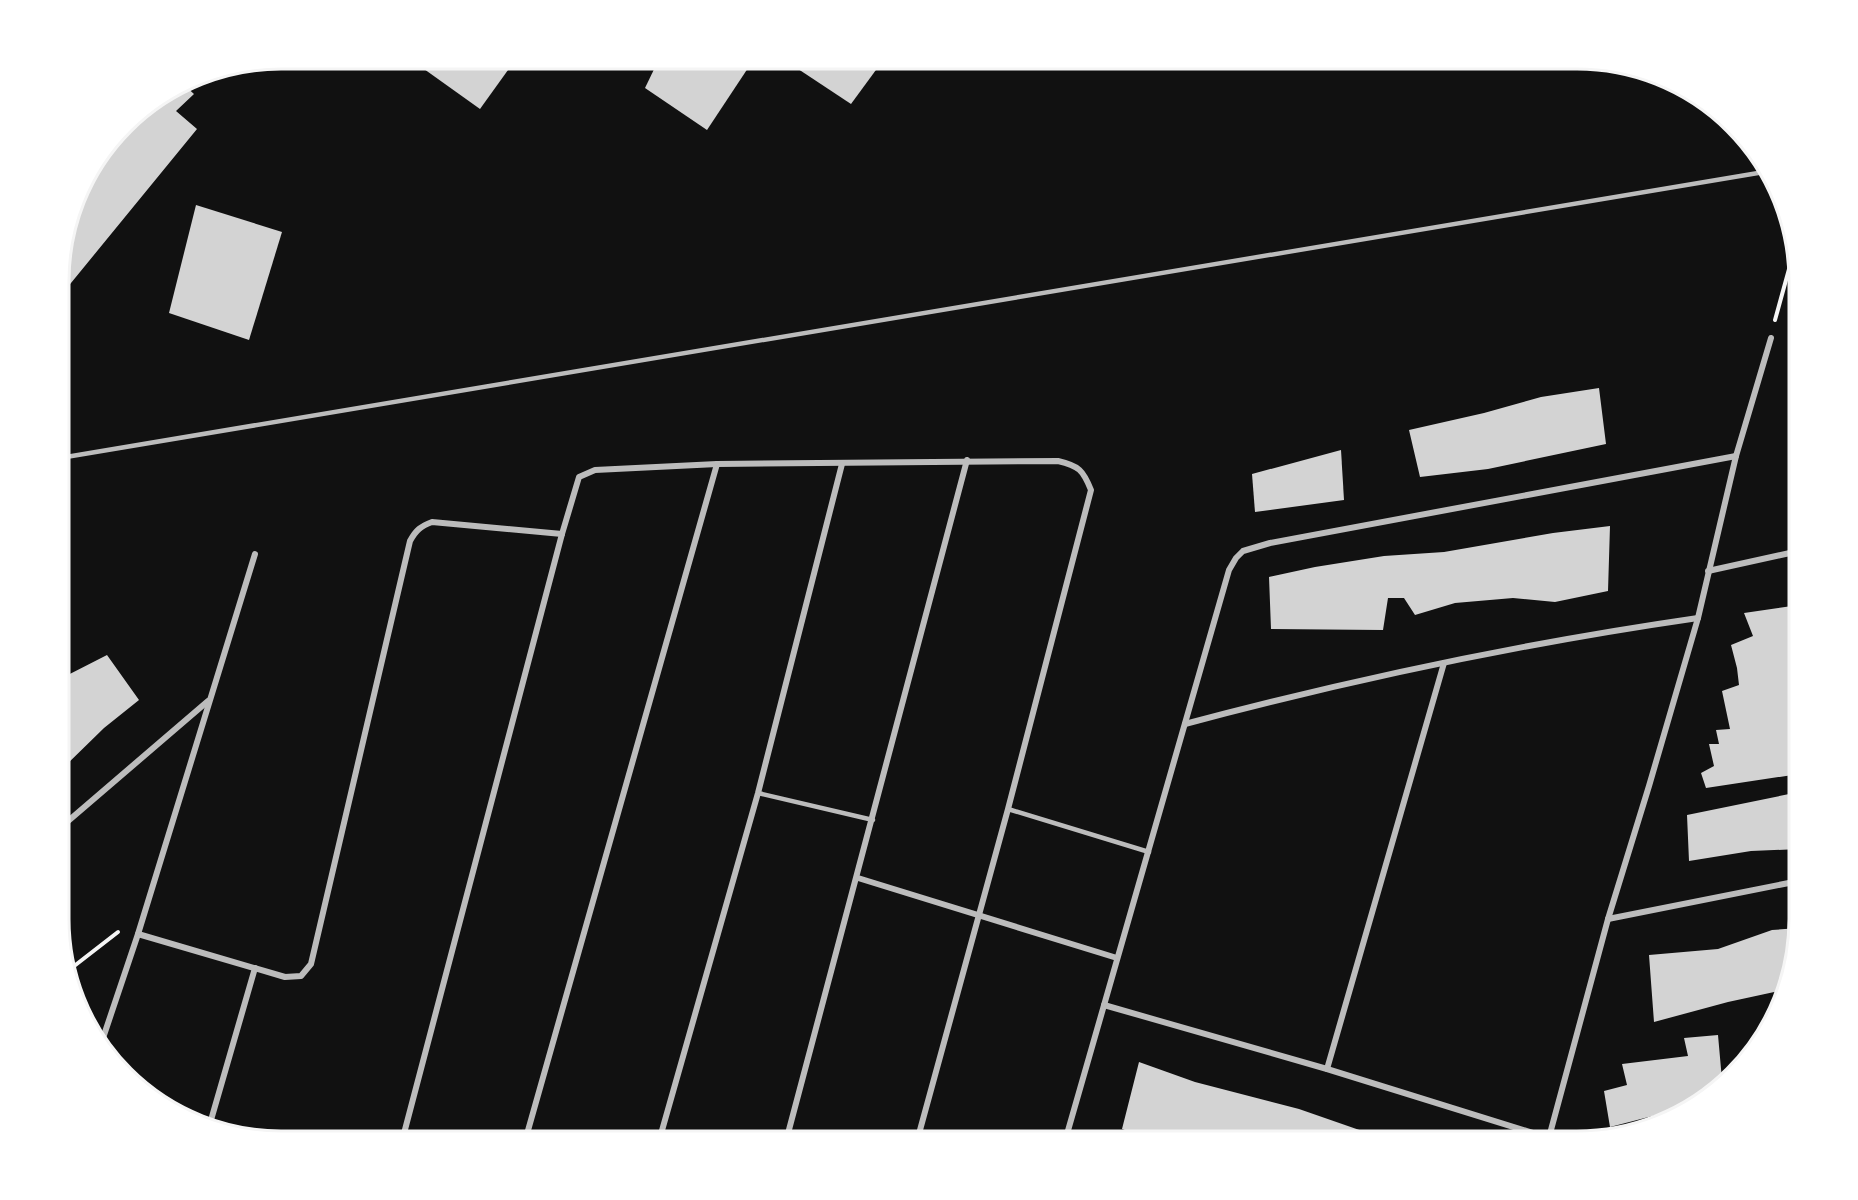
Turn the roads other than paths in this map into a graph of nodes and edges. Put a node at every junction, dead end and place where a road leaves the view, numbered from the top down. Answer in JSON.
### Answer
{"nodes":[{"id":1,"x":1760,"y":173,"type":"edge"},
{"id":2,"x":1771,"y":338,"type":"road end"},
{"id":3,"x":69,"y":456,"type":"edge"},
{"id":4,"x":1736,"y":456,"type":"junction"},
{"id":5,"x":967,"y":460,"type":"junction"},
{"id":6,"x":717,"y":464,"type":"junction"},
{"id":7,"x":842,"y":464,"type":"junction"},
{"id":8,"x":562,"y":534,"type":"junction"},
{"id":9,"x":1789,"y":553,"type":"edge"},
{"id":10,"x":255,"y":554,"type":"dead end"},
{"id":11,"x":1708,"y":571,"type":"junction"},
{"id":12,"x":1698,"y":618,"type":"junction"},
{"id":13,"x":1444,"y":663,"type":"junction"},
{"id":14,"x":209,"y":701,"type":"junction"},
{"id":15,"x":1185,"y":724,"type":"junction"},
{"id":16,"x":758,"y":793,"type":"junction"},
{"id":17,"x":1008,"y":810,"type":"junction"},
{"id":18,"x":69,"y":820,"type":"edge"},
{"id":19,"x":873,"y":820,"type":"junction"},
{"id":20,"x":1149,"y":852,"type":"junction"},
{"id":21,"x":858,"y":878,"type":"junction"},
{"id":22,"x":1789,"y":883,"type":"edge"},
{"id":23,"x":978,"y":915,"type":"junction"},
{"id":24,"x":1608,"y":919,"type":"junction"},
{"id":25,"x":138,"y":934,"type":"junction"},
{"id":26,"x":1117,"y":957,"type":"junction"},
{"id":27,"x":255,"y":968,"type":"junction"},
{"id":28,"x":1104,"y":1005,"type":"junction"},
{"id":29,"x":104,"y":1035,"type":"edge"},
{"id":30,"x":1327,"y":1069,"type":"junction"},
{"id":31,"x":211,"y":1119,"type":"edge"},
{"id":32,"x":405,"y":1131,"type":"edge"},
{"id":33,"x":528,"y":1131,"type":"edge"},
{"id":34,"x":662,"y":1131,"type":"edge"},
{"id":35,"x":789,"y":1131,"type":"edge"},
{"id":36,"x":920,"y":1131,"type":"edge"},
{"id":37,"x":1068,"y":1131,"type":"edge"},
{"id":38,"x":1520,"y":1131,"type":"edge"},
{"id":39,"x":1550,"y":1131,"type":"edge"}],
"edges":[{"from":1,"to":3,"type":"lane"},
{"from":2,"to":4,"type":"street"},
{"from":4,"to":11,"type":"street"},
{"from":4,"to":15,"type":"street"},
{"from":5,"to":7,"type":"street"},
{"from":5,"to":17,"type":"street"},
{"from":5,"to":19,"type":"street"},
{"from":6,"to":7,"type":"street"},
{"from":6,"to":8,"type":"street"},
{"from":6,"to":33,"type":"street"},
{"from":7,"to":16,"type":"street"},
{"from":8,"to":27,"type":"street"},
{"from":8,"to":32,"type":"street"},
{"from":9,"to":11,"type":"street"},
{"from":10,"to":14,"type":"street"},
{"from":11,"to":12,"type":"street"},
{"from":12,"to":13,"type":"street"},
{"from":12,"to":24,"type":"street"},
{"from":13,"to":15,"type":"street"},
{"from":13,"to":30,"type":"street"},
{"from":14,"to":18,"type":"street"},
{"from":14,"to":25,"type":"street"},
{"from":15,"to":20,"type":"street"},
{"from":16,"to":19,"type":"lane"},
{"from":16,"to":34,"type":"street"},
{"from":17,"to":20,"type":"lane"},
{"from":17,"to":23,"type":"street"},
{"from":19,"to":21,"type":"street"},
{"from":20,"to":26,"type":"street"},
{"from":21,"to":23,"type":"street"},
{"from":21,"to":35,"type":"street"},
{"from":22,"to":24,"type":"street"},
{"from":23,"to":26,"type":"street"},
{"from":23,"to":36,"type":"street"},
{"from":24,"to":39,"type":"street"},
{"from":25,"to":27,"type":"street"},
{"from":25,"to":29,"type":"street"},
{"from":26,"to":28,"type":"street"},
{"from":27,"to":31,"type":"street"},
{"from":28,"to":30,"type":"street"},
{"from":28,"to":37,"type":"street"},
{"from":30,"to":38,"type":"street"}]}
